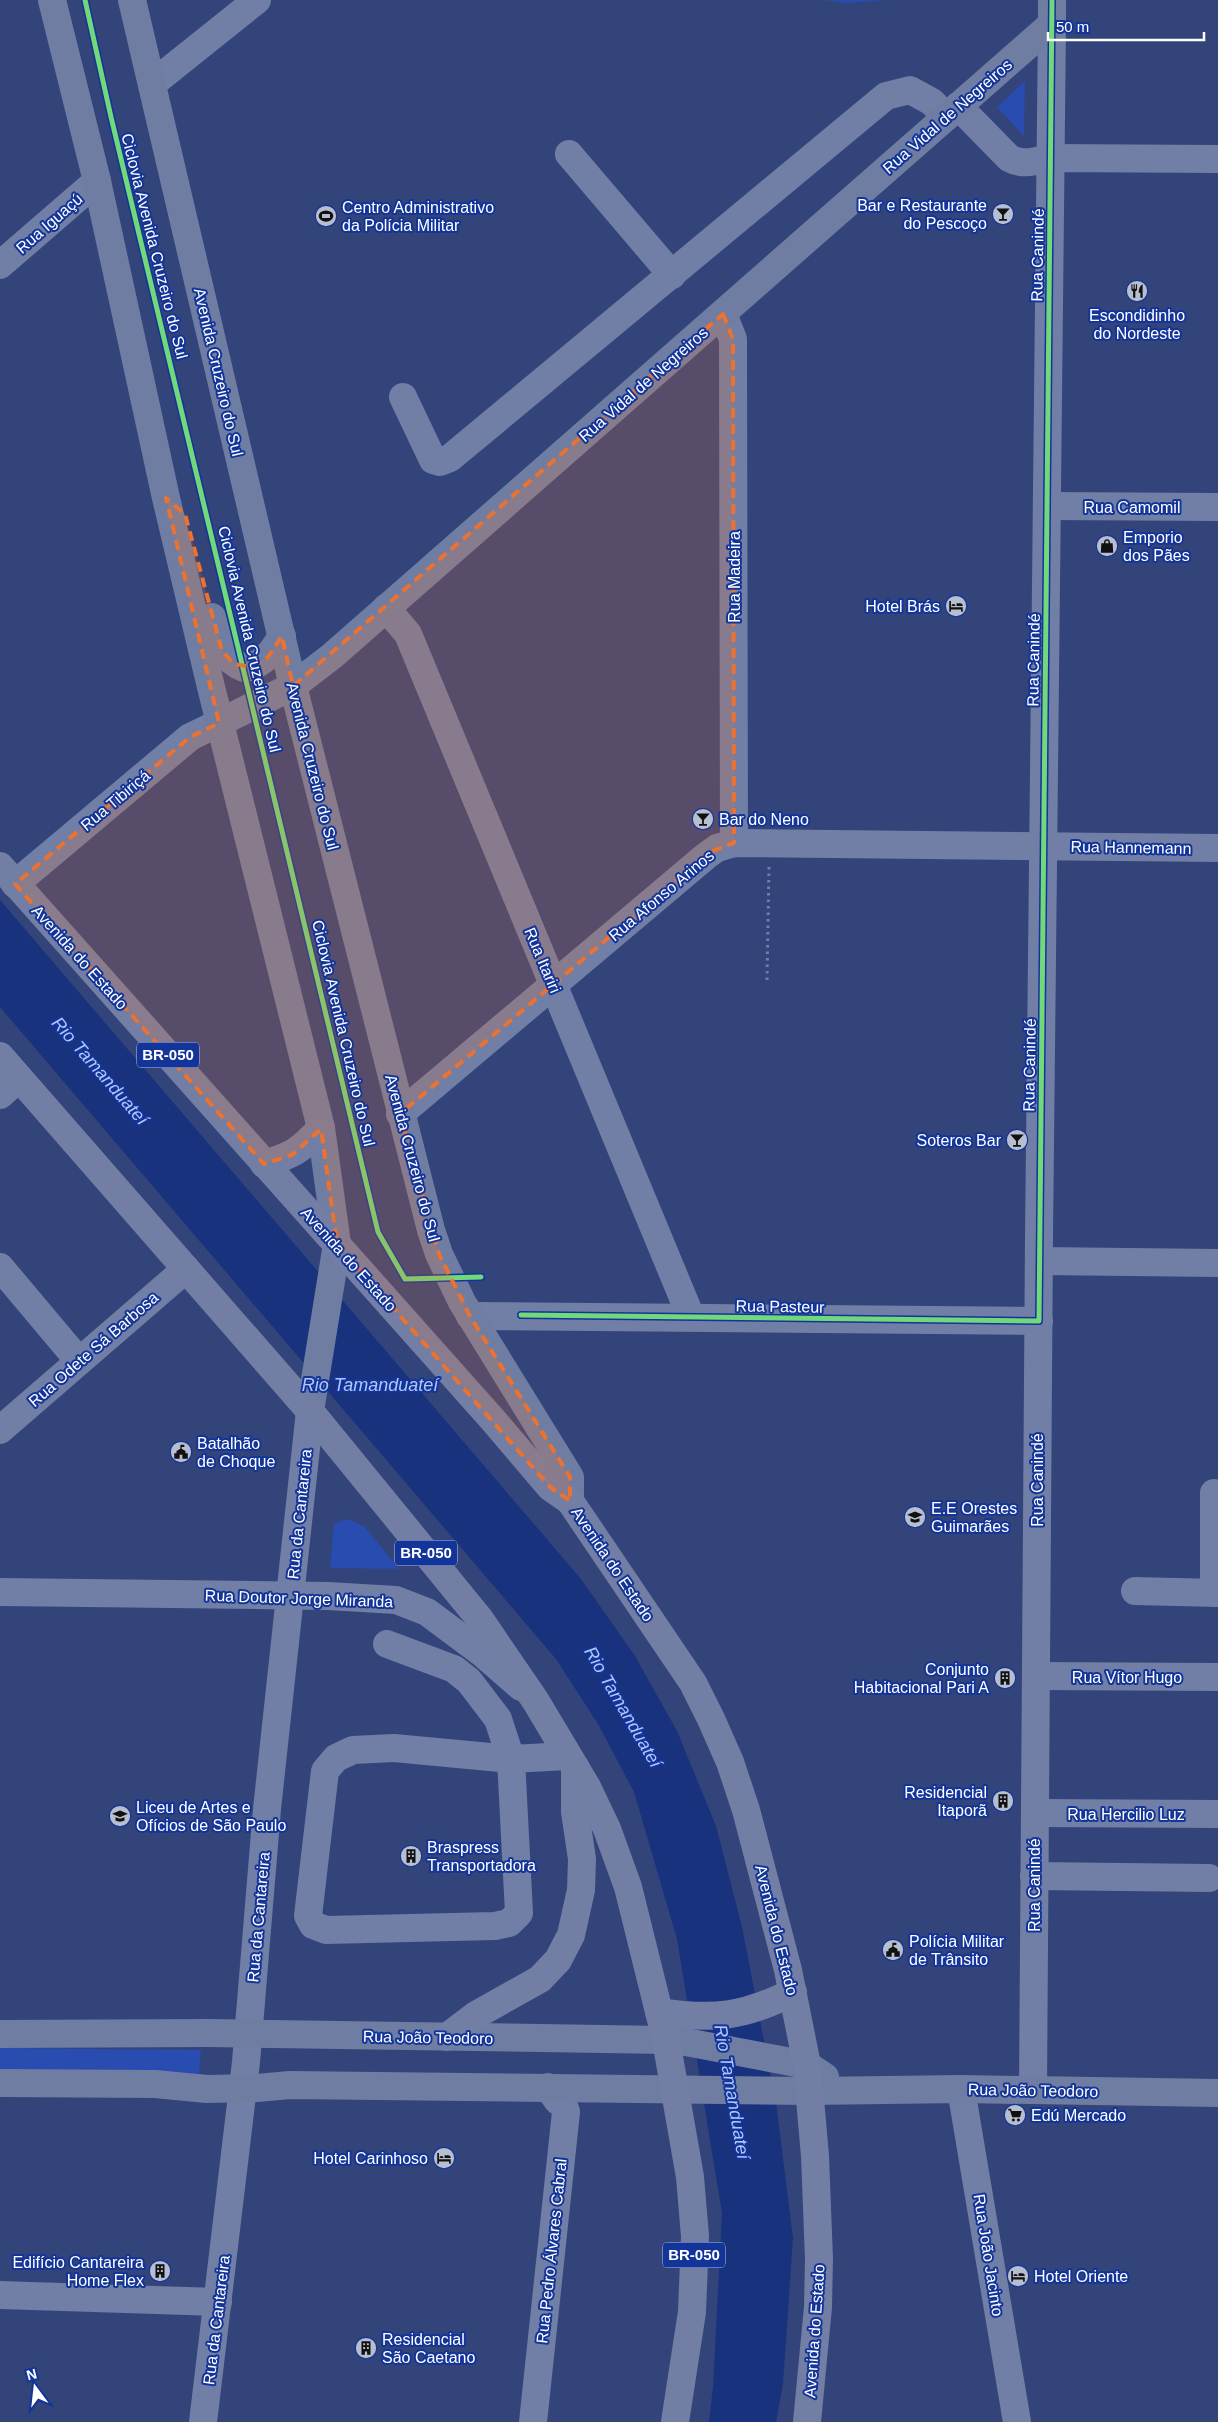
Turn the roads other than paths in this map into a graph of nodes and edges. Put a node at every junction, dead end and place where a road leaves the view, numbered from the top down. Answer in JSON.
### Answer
{"nodes":[{"id":1,"x":52,"y":0,"type":"edge"},
{"id":2,"x":132,"y":0,"type":"edge"},
{"id":3,"x":257,"y":0,"type":"edge"},
{"id":4,"x":1052,"y":12,"type":"edge"},
{"id":5,"x":152,"y":84,"type":"junction"},
{"id":6,"x":952,"y":112,"type":"junction"},
{"id":7,"x":569,"y":154,"type":"dead end"},
{"id":8,"x":1050,"y":158,"type":"junction"},
{"id":9,"x":1218,"y":159,"type":"edge"},
{"id":10,"x":97,"y":181,"type":"junction"},
{"id":11,"x":0,"y":265,"type":"edge"},
{"id":12,"x":672,"y":275,"type":"junction"},
{"id":13,"x":723,"y":314,"type":"junction"},
{"id":14,"x":403,"y":397,"type":"dead end"},
{"id":15,"x":166,"y":498,"type":"junction"},
{"id":16,"x":1047,"y":506,"type":"junction"},
{"id":17,"x":1218,"y":507,"type":"edge"},
{"id":18,"x":386,"y":608,"type":"junction"},
{"id":19,"x":282,"y":636,"type":"junction"},
{"id":20,"x":293,"y":686,"type":"junction"},
{"id":21,"x":220,"y":723,"type":"junction"},
{"id":22,"x":734,"y":843,"type":"junction"},
{"id":23,"x":1043,"y":846,"type":"junction"},
{"id":24,"x":1218,"y":848,"type":"edge"},
{"id":25,"x":8,"y":875,"type":"edge"},
{"id":26,"x":553,"y":985,"type":"junction"},
{"id":27,"x":0,"y":1056,"type":"edge"},
{"id":28,"x":10,"y":1087,"type":"edge"},
{"id":29,"x":400,"y":1114,"type":"junction"},
{"id":30,"x":321,"y":1128,"type":"junction"},
{"id":31,"x":264,"y":1164,"type":"junction"},
{"id":32,"x":337,"y":1244,"type":"junction"},
{"id":33,"x":1039,"y":1260,"type":"junction"},
{"id":34,"x":1218,"y":1263,"type":"edge"},
{"id":35,"x":0,"y":1267,"type":"edge"},
{"id":36,"x":186,"y":1269,"type":"junction"},
{"id":37,"x":470,"y":1316,"type":"junction"},
{"id":38,"x":691,"y":1317,"type":"junction"},
{"id":39,"x":1038,"y":1321,"type":"junction"},
{"id":40,"x":79,"y":1361,"type":"junction"},
{"id":41,"x":310,"y":1411,"type":"junction"},
{"id":42,"x":0,"y":1430,"type":"edge"},
{"id":43,"x":1214,"y":1493,"type":"dead end"},
{"id":44,"x":570,"y":1501,"type":"junction"},
{"id":45,"x":1136,"y":1591,"type":"dead end"},
{"id":46,"x":0,"y":1592,"type":"edge"},
{"id":47,"x":1216,"y":1593,"type":"edge"},
{"id":48,"x":290,"y":1596,"type":"junction"},
{"id":49,"x":387,"y":1644,"type":"dead end"},
{"id":50,"x":1036,"y":1676,"type":"junction"},
{"id":51,"x":1218,"y":1678,"type":"edge"},
{"id":52,"x":535,"y":1700,"type":"junction"},
{"id":53,"x":511,"y":1759,"type":"junction"},
{"id":54,"x":572,"y":1761,"type":"junction"},
{"id":55,"x":1035,"y":1813,"type":"junction"},
{"id":56,"x":1218,"y":1814,"type":"edge"},
{"id":57,"x":1034,"y":1876,"type":"junction"},
{"id":58,"x":1209,"y":1878,"type":"dead end"},
{"id":59,"x":782,"y":1998,"type":"junction"},
{"id":60,"x":680,"y":2033,"type":"junction"},
{"id":61,"x":0,"y":2034,"type":"edge"},
{"id":62,"x":248,"y":2034,"type":"junction"},
{"id":63,"x":447,"y":2037,"type":"junction"},
{"id":64,"x":797,"y":2077,"type":"junction"},
{"id":65,"x":0,"y":2083,"type":"edge"},
{"id":66,"x":548,"y":2087,"type":"junction"},
{"id":67,"x":243,"y":2088,"type":"junction"},
{"id":68,"x":686,"y":2089,"type":"junction"},
{"id":69,"x":961,"y":2089,"type":"junction"},
{"id":70,"x":1033,"y":2090,"type":"junction"},
{"id":71,"x":1218,"y":2093,"type":"edge"},
{"id":72,"x":0,"y":2295,"type":"edge"},
{"id":73,"x":218,"y":2302,"type":"junction"},
{"id":74,"x":203,"y":2422,"type":"edge"},
{"id":75,"x":533,"y":2422,"type":"edge"},
{"id":76,"x":676,"y":2422,"type":"edge"},
{"id":77,"x":807,"y":2422,"type":"edge"},
{"id":78,"x":1016,"y":2422,"type":"edge"}],
"edges":[{"from":1,"to":10,"type":"main road"},
{"from":2,"to":5,"type":"main road","name":"Avenida Cruzeiro do Sul"},
{"from":3,"to":5,"type":"street"},
{"from":4,"to":6,"type":"main road","name":"Rua Vidal de Negreiros"},
{"from":4,"to":8,"type":"street","name":"Rua Canindé"},
{"from":5,"to":19,"type":"main road","name":"Avenida Cruzeiro do Sul"},
{"from":6,"to":8,"type":"street"},
{"from":6,"to":12,"type":"street"},
{"from":6,"to":13,"type":"main road","name":"Rua Vidal de Negreiros"},
{"from":7,"to":12,"type":"street"},
{"from":8,"to":9,"type":"street"},
{"from":8,"to":16,"type":"street","name":"Rua Canindé"},
{"from":10,"to":11,"type":"street","name":"Rua Iguaçú"},
{"from":10,"to":15,"type":"main road"},
{"from":12,"to":14,"type":"street"},
{"from":13,"to":18,"type":"main road","name":"Rua Vidal de Negreiros"},
{"from":13,"to":22,"type":"street","name":"Rua Madeira"},
{"from":15,"to":19,"type":"main road"},
{"from":15,"to":21,"type":"main road"},
{"from":16,"to":17,"type":"street","name":"Rua Camomil"},
{"from":16,"to":23,"type":"street","name":"Rua Canindé"},
{"from":18,"to":20,"type":"main road","name":"Rua Vidal de Negreiros"},
{"from":18,"to":26,"type":"street","name":"Rua Itariri"},
{"from":19,"to":20,"type":"main road","name":"Avenida Cruzeiro do Sul"},
{"from":20,"to":21,"type":"main road","name":"Rua Vidal de Negreiros"},
{"from":20,"to":29,"type":"main road","name":"Avenida Cruzeiro do Sul"},
{"from":21,"to":25,"type":"street","name":"Rua Tibiriçá"},
{"from":21,"to":30,"type":"main road"},
{"from":22,"to":23,"type":"street","name":"Rua Afonso Arinos"},
{"from":22,"to":26,"type":"street","name":"Rua Afonso Arinos"},
{"from":23,"to":24,"type":"street","name":"Rua Hannemann"},
{"from":23,"to":33,"type":"street","name":"Rua Canindé"},
{"from":25,"to":31,"type":"highway","name":"Avenida do Estado","number":"BR-050"},
{"from":26,"to":29,"type":"street","name":"Rua Afonso Arinos"},
{"from":26,"to":38,"type":"street","name":"Rua Itariri"},
{"from":27,"to":28,"type":"highway","number":"BR-050"},
{"from":28,"to":36,"type":"highway","number":"BR-050"},
{"from":29,"to":37,"type":"main road","name":"Avenida Cruzeiro do Sul"},
{"from":30,"to":31,"type":"highway"},
{"from":30,"to":32,"type":"main road"},
{"from":31,"to":32,"type":"highway","name":"Avenida do Estado","number":"BR-050"},
{"from":32,"to":41,"type":"main road"},
{"from":32,"to":44,"type":"highway","name":"Avenida do Estado","number":"BR-050"},
{"from":33,"to":34,"type":"street"},
{"from":33,"to":39,"type":"street","name":"Rua Canindé"},
{"from":35,"to":40,"type":"street"},
{"from":36,"to":40,"type":"street","name":"Rua Odete Sá Barbosa"},
{"from":36,"to":41,"type":"highway","number":"BR-050"},
{"from":37,"to":38,"type":"street","name":"Rua Pasteur"},
{"from":37,"to":44,"type":"main road","name":"Avenida Cruzeiro do Sul"},
{"from":38,"to":39,"type":"street","name":"Rua Pasteur"},
{"from":39,"to":50,"type":"street","name":"Rua Canindé"},
{"from":40,"to":42,"type":"street","name":"Rua Odete Sá Barbosa"},
{"from":41,"to":48,"type":"street","name":"Rua da Cantareira"},
{"from":41,"to":52,"type":"highway","number":"BR-050"},
{"from":43,"to":47,"type":"street"},
{"from":44,"to":59,"type":"highway","name":"Avenida do Estado","number":"BR-050"},
{"from":45,"to":47,"type":"street"},
{"from":46,"to":48,"type":"street","name":"Rua Doutor Jorge Miranda"},
{"from":48,"to":52,"type":"street","name":"Rua Doutor Jorge Miranda"},
{"from":48,"to":62,"type":"street","name":"Rua da Cantareira"},
{"from":49,"to":53,"type":"street"},
{"from":50,"to":51,"type":"street","name":"Rua Vítor Hugo"},
{"from":50,"to":55,"type":"street","name":"Rua Canindé"},
{"from":52,"to":54,"type":"highway","number":"BR-050"},
{"from":53,"to":53,"type":"street"},
{"from":53,"to":54,"type":"street"},
{"from":54,"to":60,"type":"highway","number":"BR-050"},
{"from":54,"to":63,"type":"highway"},
{"from":55,"to":56,"type":"street","name":"Rua Hercilio Luz"},
{"from":55,"to":57,"type":"street","name":"Rua Canindé"},
{"from":57,"to":58,"type":"street"},
{"from":57,"to":70,"type":"street","name":"Rua Canindé"},
{"from":59,"to":60,"type":"highway"},
{"from":59,"to":64,"type":"highway","name":"Avenida do Estado","number":"BR-050"},
{"from":60,"to":63,"type":"main road","name":"Rua João Teodoro"},
{"from":60,"to":64,"type":"main road","name":"Rua João Teodoro"},
{"from":60,"to":68,"type":"highway","number":"BR-050"},
{"from":61,"to":62,"type":"main road","name":"Rua João Teodoro"},
{"from":62,"to":63,"type":"main road","name":"Rua João Teodoro"},
{"from":62,"to":67,"type":"street","name":"Rua da Cantareira"},
{"from":64,"to":68,"type":"main road"},
{"from":64,"to":69,"type":"main road","name":"Rua João Teodoro"},
{"from":64,"to":77,"type":"highway","name":"Avenida do Estado","number":"BR-050"},
{"from":65,"to":67,"type":"main road"},
{"from":66,"to":67,"type":"main road"},
{"from":66,"to":68,"type":"main road"},
{"from":66,"to":75,"type":"street","name":"Rua Pedro Álvares Cabral"},
{"from":67,"to":73,"type":"street","name":"Rua da Cantareira"},
{"from":68,"to":76,"type":"highway","number":"BR-050"},
{"from":69,"to":70,"type":"main road","name":"Rua João Teodoro"},
{"from":69,"to":78,"type":"street","name":"Rua João Jacinto"},
{"from":70,"to":71,"type":"main road","name":"Rua João Teodoro"},
{"from":72,"to":73,"type":"street"},
{"from":73,"to":74,"type":"street","name":"Rua da Cantareira"}]}
